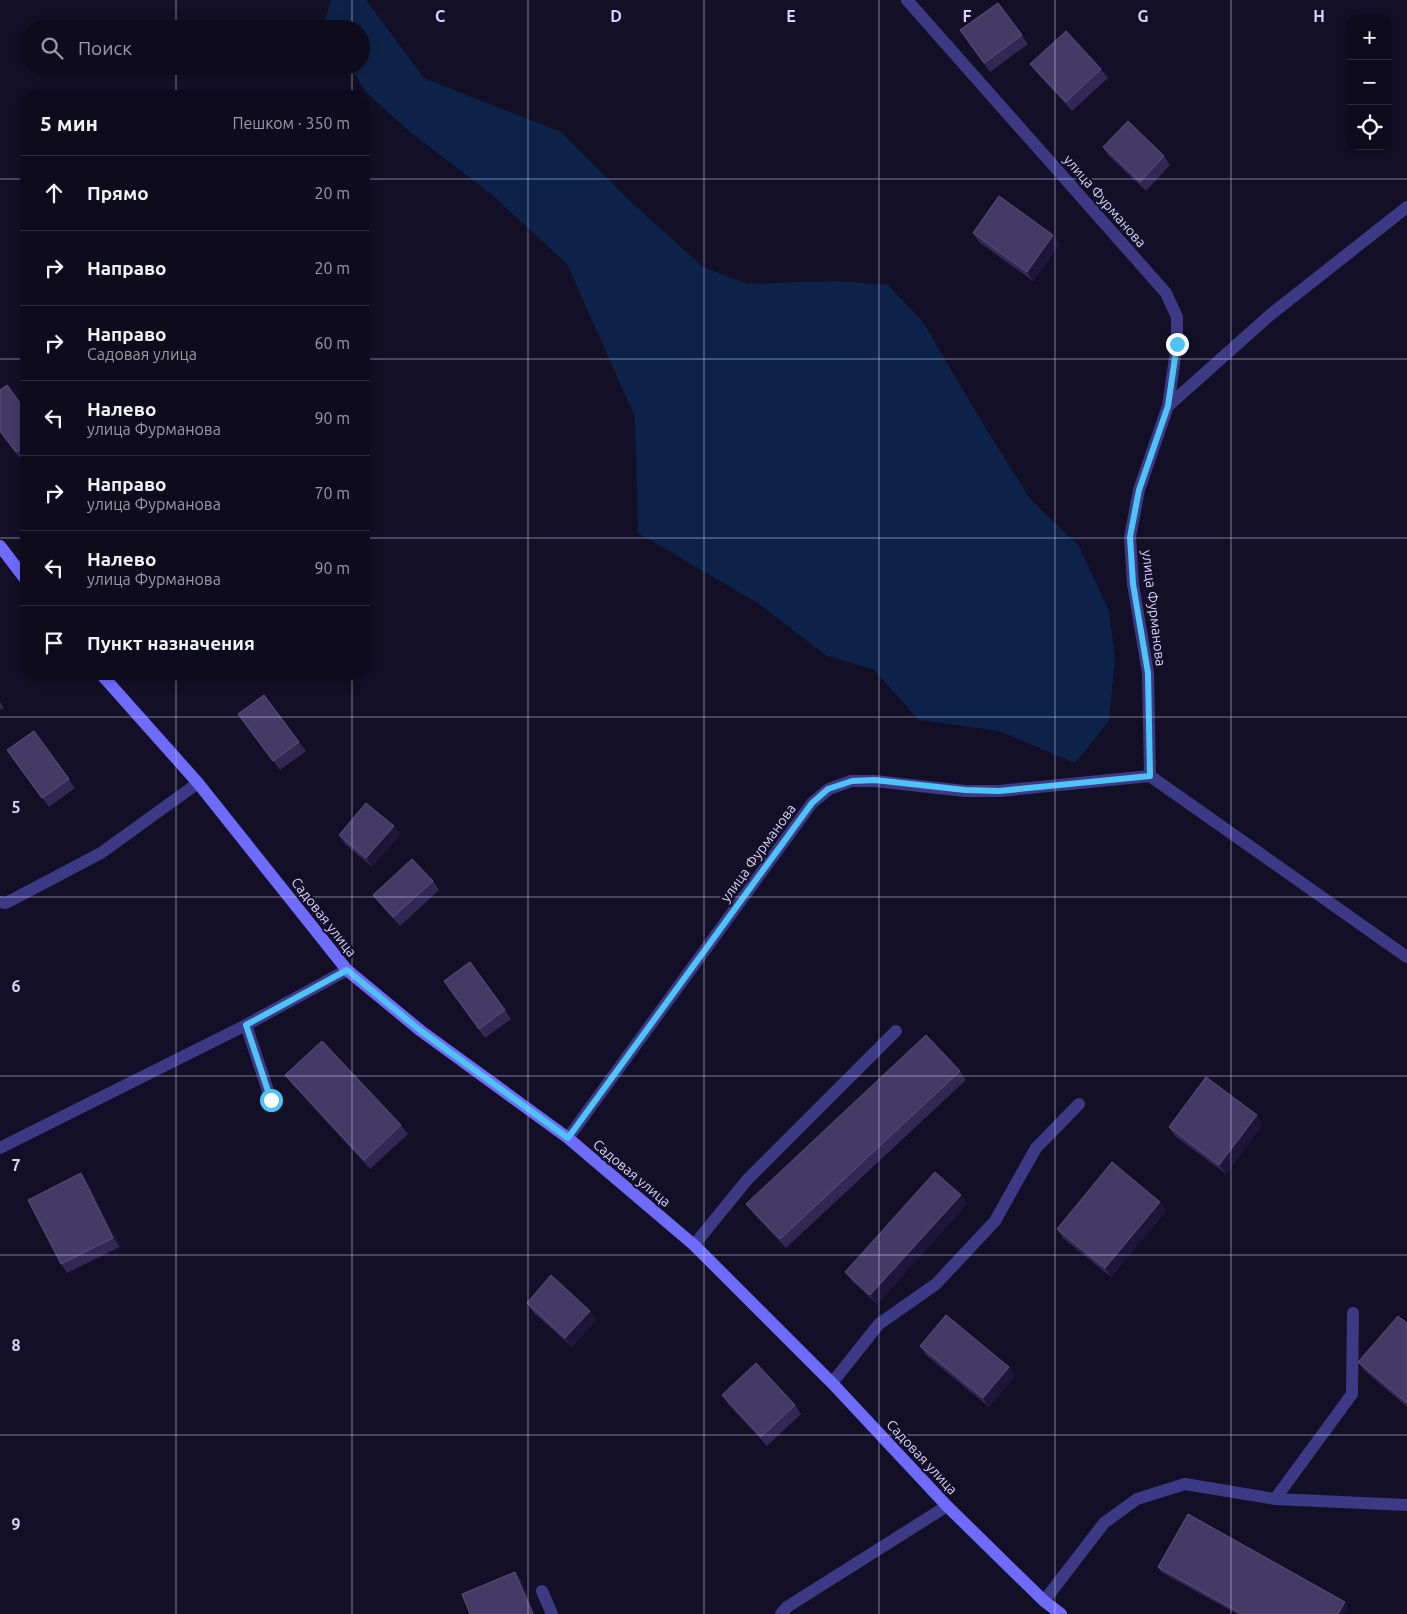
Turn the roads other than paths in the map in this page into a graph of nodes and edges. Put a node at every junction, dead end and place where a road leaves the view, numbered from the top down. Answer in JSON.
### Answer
{"nodes":[{"id":1,"x":907,"y":0,"type":"edge"},
{"id":2,"x":1407,"y":207,"type":"edge"},
{"id":3,"x":1168,"y":406,"type":"junction"},
{"id":4,"x":0,"y":546,"type":"edge"},
{"id":5,"x":20,"y":572,"type":"edge"},
{"id":6,"x":106,"y":680,"type":"edge"},
{"id":7,"x":1150,"y":776,"type":"junction"},
{"id":8,"x":198,"y":783,"type":"junction"},
{"id":9,"x":0,"y":902,"type":"edge"},
{"id":10,"x":1407,"y":958,"type":"edge"},
{"id":11,"x":347,"y":970,"type":"junction"},
{"id":12,"x":246,"y":1025,"type":"junction"},
{"id":13,"x":896,"y":1031,"type":"dead end"},
{"id":14,"x":271,"y":1100,"type":"dead end"},
{"id":15,"x":1079,"y":1104,"type":"dead end"},
{"id":16,"x":568,"y":1138,"type":"junction"},
{"id":17,"x":0,"y":1148,"type":"edge"},
{"id":18,"x":694,"y":1245,"type":"junction"},
{"id":19,"x":1353,"y":1313,"type":"dead end"},
{"id":20,"x":832,"y":1383,"type":"junction"},
{"id":21,"x":1276,"y":1499,"type":"junction"},
{"id":22,"x":1407,"y":1505,"type":"edge"},
{"id":23,"x":947,"y":1506,"type":"junction"},
{"id":24,"x":542,"y":1591,"type":"dead end"},
{"id":25,"x":1044,"y":1601,"type":"junction"},
{"id":26,"x":552,"y":1614,"type":"edge"},
{"id":27,"x":781,"y":1614,"type":"edge"},
{"id":28,"x":1061,"y":1614,"type":"edge"}],
"edges":[{"from":1,"to":3,"type":"street","name":"улица Фурманова"},
{"from":2,"to":3,"type":"street"},
{"from":3,"to":7,"type":"street","name":"улица Фурманова"},
{"from":4,"to":5,"type":"street"},
{"from":6,"to":8,"type":"street","name":"Садовая улица"},
{"from":7,"to":10,"type":"street"},
{"from":7,"to":16,"type":"street","name":"улица Фурманова"},
{"from":8,"to":9,"type":"street"},
{"from":8,"to":11,"type":"street","name":"Садовая улица"},
{"from":11,"to":12,"type":"street"},
{"from":11,"to":16,"type":"street","name":"Садовая улица"},
{"from":12,"to":14,"type":"street"},
{"from":12,"to":17,"type":"street"},
{"from":13,"to":18,"type":"street"},
{"from":15,"to":20,"type":"street"},
{"from":16,"to":18,"type":"street","name":"Садовая улица"},
{"from":18,"to":20,"type":"street","name":"Садовая улица"},
{"from":19,"to":21,"type":"street"},
{"from":20,"to":23,"type":"street","name":"Садовая улица"},
{"from":21,"to":22,"type":"street"},
{"from":21,"to":25,"type":"street"},
{"from":23,"to":25,"type":"street","name":"Садовая улица"},
{"from":23,"to":27,"type":"street"},
{"from":24,"to":26,"type":"street"},
{"from":25,"to":28,"type":"street","name":"Садовая улица"}]}
